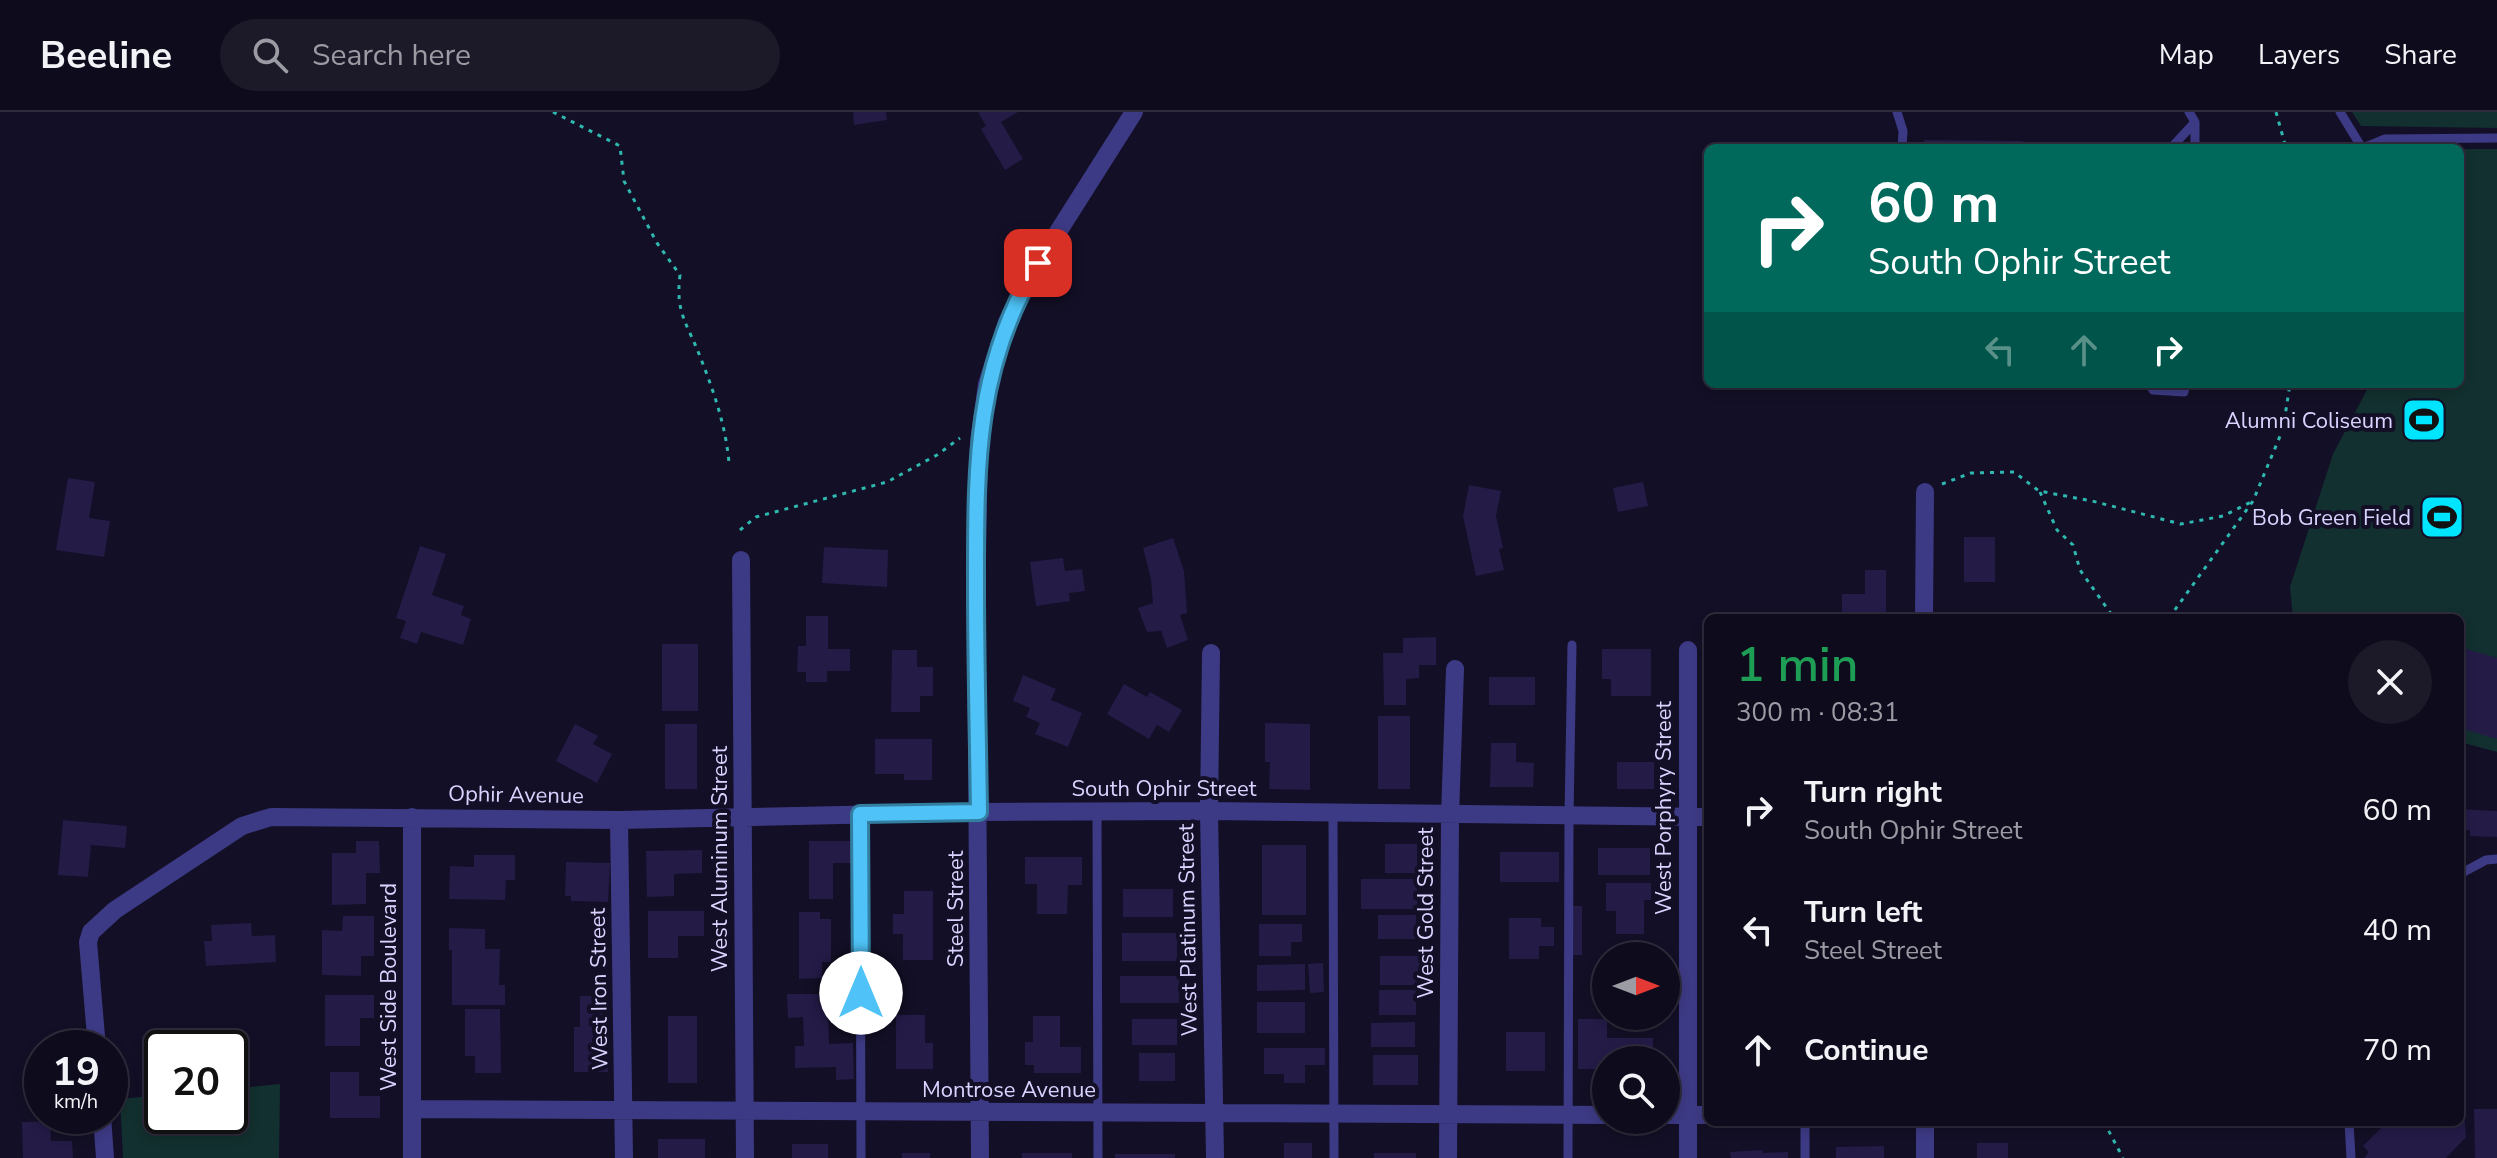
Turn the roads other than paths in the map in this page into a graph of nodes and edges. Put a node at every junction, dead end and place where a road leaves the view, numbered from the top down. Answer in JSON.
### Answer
{"nodes":[{"id":1,"x":1134,"y":112,"type":"edge"},
{"id":2,"x":1897,"y":112,"type":"edge"},
{"id":3,"x":2189,"y":112,"type":"edge"},
{"id":4,"x":2340,"y":112,"type":"edge"},
{"id":5,"x":2195,"y":122,"type":"junction"},
{"id":6,"x":2497,"y":138,"type":"edge"},
{"id":7,"x":1902,"y":144,"type":"edge"},
{"id":8,"x":2175,"y":144,"type":"edge"},
{"id":9,"x":2195,"y":144,"type":"edge"},
{"id":10,"x":2360,"y":144,"type":"edge"},
{"id":11,"x":2373,"y":144,"type":"edge"},
{"id":12,"x":2152,"y":388,"type":"edge"},
{"id":13,"x":2185,"y":388,"type":"edge"},
{"id":14,"x":1925,"y":492,"type":"road end"},
{"id":15,"x":741,"y":560,"type":"dead end"},
{"id":16,"x":1924,"y":614,"type":"edge"},
{"id":17,"x":1572,"y":645,"type":"dead end"},
{"id":18,"x":1688,"y":650,"type":"dead end"},
{"id":19,"x":1211,"y":653,"type":"dead end"},
{"id":20,"x":1455,"y":669,"type":"dead end"},
{"id":21,"x":1209,"y":811,"type":"junction"},
{"id":22,"x":979,"y":812,"type":"junction"},
{"id":23,"x":1097,"y":812,"type":"junction"},
{"id":24,"x":860,"y":814,"type":"junction"},
{"id":25,"x":1333,"y":814,"type":"junction"},
{"id":26,"x":743,"y":816,"type":"junction"},
{"id":27,"x":1450,"y":816,"type":"junction"},
{"id":28,"x":1569,"y":816,"type":"junction"},
{"id":29,"x":412,"y":817,"type":"junction"},
{"id":30,"x":1686,"y":817,"type":"junction"},
{"id":31,"x":1704,"y":817,"type":"edge"},
{"id":32,"x":619,"y":820,"type":"junction"},
{"id":33,"x":2497,"y":859,"type":"edge"},
{"id":34,"x":2464,"y":872,"type":"edge"},
{"id":35,"x":95,"y":1030,"type":"edge"},
{"id":36,"x":412,"y":1109,"type":"junction"},
{"id":37,"x":745,"y":1111,"type":"junction"},
{"id":38,"x":624,"y":1112,"type":"junction"},
{"id":39,"x":861,"y":1112,"type":"junction"},
{"id":40,"x":981,"y":1113,"type":"junction"},
{"id":41,"x":1098,"y":1113,"type":"junction"},
{"id":42,"x":1215,"y":1114,"type":"junction"},
{"id":43,"x":1334,"y":1115,"type":"junction"},
{"id":44,"x":1592,"y":1115,"type":"edge"},
{"id":45,"x":1680,"y":1115,"type":"edge"},
{"id":46,"x":1688,"y":1115,"type":"junction"},
{"id":47,"x":1704,"y":1115,"type":"edge"},
{"id":48,"x":1567,"y":1116,"type":"junction"},
{"id":49,"x":1448,"y":1117,"type":"junction"},
{"id":50,"x":1805,"y":1126,"type":"edge"},
{"id":51,"x":1925,"y":1126,"type":"edge"},
{"id":52,"x":2349,"y":1126,"type":"edge"},
{"id":53,"x":103,"y":1134,"type":"edge"},
{"id":54,"x":105,"y":1158,"type":"edge"},
{"id":55,"x":412,"y":1158,"type":"edge"},
{"id":56,"x":624,"y":1158,"type":"edge"},
{"id":57,"x":745,"y":1158,"type":"edge"},
{"id":58,"x":861,"y":1158,"type":"edge"},
{"id":59,"x":980,"y":1158,"type":"edge"},
{"id":60,"x":1098,"y":1158,"type":"edge"},
{"id":61,"x":1215,"y":1158,"type":"edge"},
{"id":62,"x":1334,"y":1158,"type":"edge"},
{"id":63,"x":1448,"y":1158,"type":"edge"},
{"id":64,"x":1568,"y":1158,"type":"edge"},
{"id":65,"x":1688,"y":1158,"type":"edge"},
{"id":66,"x":1805,"y":1158,"type":"edge"},
{"id":67,"x":1925,"y":1158,"type":"edge"},
{"id":68,"x":2351,"y":1158,"type":"edge"}],
"edges":[{"from":1,"to":22,"type":"street","name":"Steel Street"},
{"from":2,"to":7,"type":"lane"},
{"from":3,"to":5,"type":"lane"},
{"from":4,"to":10,"type":"lane"},
{"from":5,"to":8,"type":"lane"},
{"from":5,"to":9,"type":"lane"},
{"from":6,"to":11,"type":"lane"},
{"from":12,"to":13,"type":"lane"},
{"from":14,"to":16,"type":"street"},
{"from":15,"to":26,"type":"street","name":"West Aluminum Street"},
{"from":17,"to":28,"type":"lane"},
{"from":18,"to":30,"type":"street","name":"West Porphyry Street"},
{"from":19,"to":21,"type":"street","name":"West Platinum Street"},
{"from":20,"to":27,"type":"street","name":"West Gold Street"},
{"from":21,"to":23,"type":"street","name":"South Ophir Street"},
{"from":21,"to":25,"type":"street","name":"South Ophir Street"},
{"from":21,"to":42,"type":"street","name":"West Platinum Street"},
{"from":22,"to":23,"type":"street","name":"South Ophir Street"},
{"from":22,"to":24,"type":"street","name":"South Ophir Street"},
{"from":22,"to":40,"type":"street","name":"Steel Street"},
{"from":23,"to":41,"type":"lane"},
{"from":24,"to":26,"type":"street","name":"South Ophir Street"},
{"from":24,"to":39,"type":"lane"},
{"from":25,"to":27,"type":"street","name":"South Ophir Street"},
{"from":25,"to":43,"type":"lane"},
{"from":26,"to":32,"type":"street","name":"South Ophir Street"},
{"from":26,"to":37,"type":"street","name":"West Aluminum Street"},
{"from":27,"to":28,"type":"street","name":"South Ophir Street"},
{"from":27,"to":49,"type":"street","name":"West Gold Street"},
{"from":28,"to":30,"type":"street","name":"South Ophir Street"},
{"from":28,"to":48,"type":"lane"},
{"from":29,"to":32,"type":"street","name":"Ophir Avenue"},
{"from":29,"to":35,"type":"street","name":"Ophir Avenue"},
{"from":29,"to":36,"type":"street","name":"West Side Boulevard"},
{"from":30,"to":31,"type":"street","name":"South Ophir Street"},
{"from":30,"to":46,"type":"street","name":"West Porphyry Street"},
{"from":32,"to":38,"type":"street","name":"West Iron Street"},
{"from":33,"to":34,"type":"lane"},
{"from":36,"to":38,"type":"street","name":"Montrose Avenue"},
{"from":36,"to":55,"type":"street","name":"West Side Boulevard"},
{"from":37,"to":38,"type":"street","name":"Montrose Avenue"},
{"from":37,"to":39,"type":"street","name":"Montrose Avenue"},
{"from":37,"to":57,"type":"street","name":"West Aluminum Street"},
{"from":38,"to":56,"type":"street","name":"West Iron Street"},
{"from":39,"to":40,"type":"street","name":"Montrose Avenue"},
{"from":39,"to":58,"type":"lane"},
{"from":40,"to":41,"type":"street","name":"Montrose Avenue"},
{"from":40,"to":59,"type":"street","name":"Steel Street"},
{"from":41,"to":42,"type":"street","name":"Montrose Avenue"},
{"from":41,"to":60,"type":"lane"},
{"from":42,"to":43,"type":"street","name":"Montrose Avenue"},
{"from":42,"to":61,"type":"street","name":"West Platinum Street"},
{"from":43,"to":49,"type":"street","name":"Montrose Avenue"},
{"from":43,"to":62,"type":"lane"},
{"from":44,"to":48,"type":"street","name":"Montrose Avenue"},
{"from":45,"to":46,"type":"street"},
{"from":46,"to":47,"type":"street"},
{"from":46,"to":65,"type":"street","name":"West Porphyry Street"},
{"from":48,"to":49,"type":"street","name":"Montrose Avenue"},
{"from":48,"to":64,"type":"lane"},
{"from":49,"to":63,"type":"street","name":"West Gold Street"},
{"from":50,"to":66,"type":"lane"},
{"from":51,"to":67,"type":"street"},
{"from":52,"to":68,"type":"lane"},
{"from":53,"to":54,"type":"street"}]}
